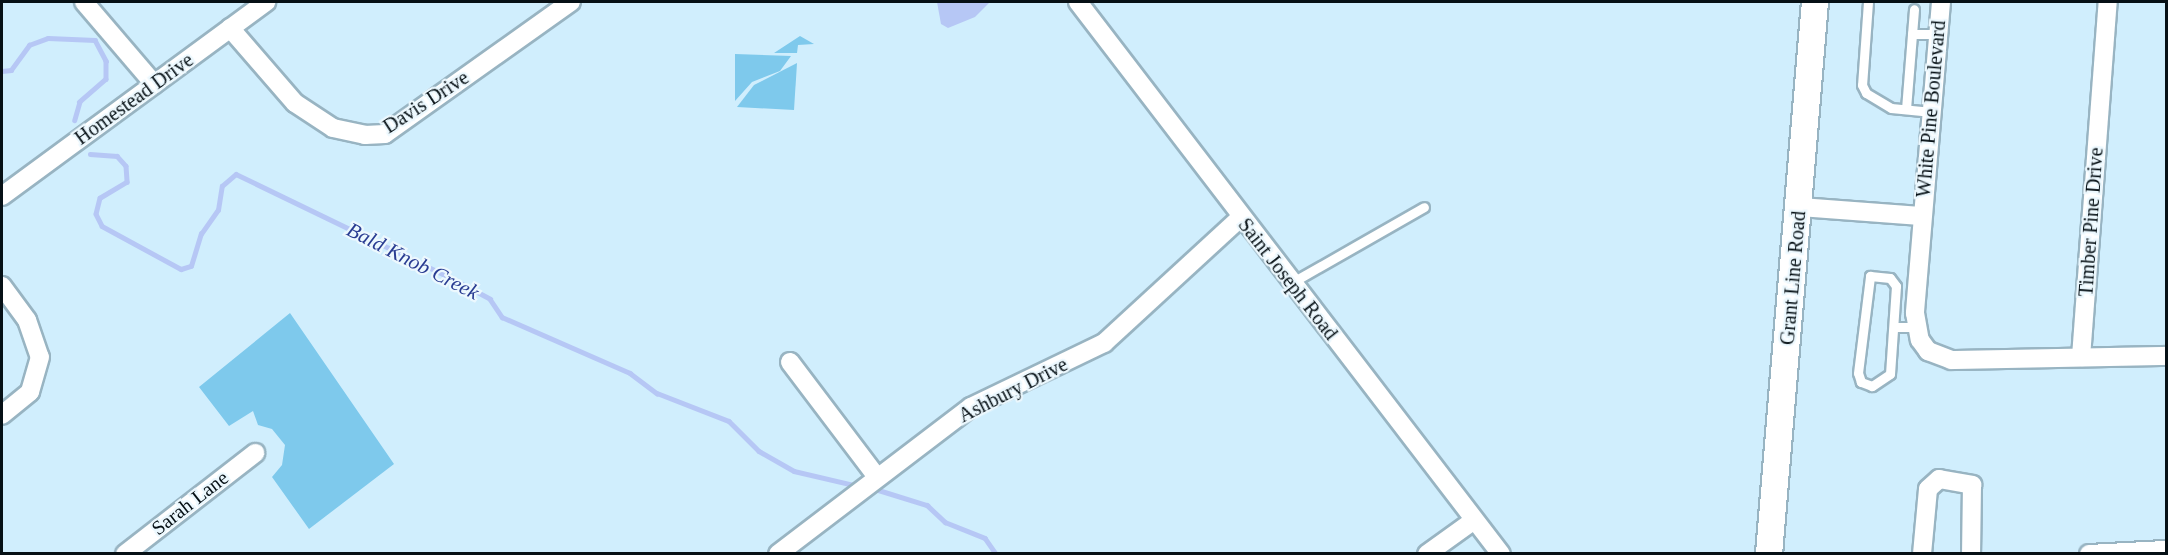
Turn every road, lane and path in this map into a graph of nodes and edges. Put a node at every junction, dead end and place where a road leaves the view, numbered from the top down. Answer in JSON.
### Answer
{"nodes":[{"id":1,"x":84,"y":2,"type":"edge"},
{"id":2,"x":266,"y":2,"type":"edge"},
{"id":3,"x":571,"y":2,"type":"edge"},
{"id":4,"x":1078,"y":2,"type":"edge"},
{"id":5,"x":1815,"y":2,"type":"edge"},
{"id":6,"x":1868,"y":2,"type":"edge"},
{"id":7,"x":1941,"y":2,"type":"edge"},
{"id":8,"x":2108,"y":2,"type":"edge"},
{"id":9,"x":1914,"y":9,"type":"dead end"},
{"id":10,"x":230,"y":28,"type":"junction"},
{"id":11,"x":1912,"y":34,"type":"junction"},
{"id":12,"x":1938,"y":34,"type":"junction"},
{"id":13,"x":154,"y":84,"type":"junction"},
{"id":14,"x":1906,"y":109,"type":"junction"},
{"id":15,"x":1932,"y":112,"type":"junction"},
{"id":16,"x":2,"y":196,"type":"edge"},
{"id":17,"x":1424,"y":207,"type":"dead end"},
{"id":18,"x":1799,"y":207,"type":"junction"},
{"id":19,"x":1922,"y":216,"type":"junction"},
{"id":20,"x":1241,"y":217,"type":"junction"},
{"id":21,"x":1291,"y":283,"type":"junction"},
{"id":22,"x":2,"y":286,"type":"edge"},
{"id":23,"x":1894,"y":327,"type":"junction"},
{"id":24,"x":1916,"y":327,"type":"junction"},
{"id":25,"x":2166,"y":356,"type":"edge"},
{"id":26,"x":2081,"y":357,"type":"junction"},
{"id":27,"x":790,"y":362,"type":"dead end"},
{"id":28,"x":2,"y":415,"type":"edge"},
{"id":29,"x":255,"y":453,"type":"dead end"},
{"id":30,"x":876,"y":478,"type":"junction"},
{"id":31,"x":1473,"y":520,"type":"junction"},
{"id":32,"x":2166,"y":550,"type":"edge"},
{"id":33,"x":778,"y":553,"type":"edge"},
{"id":34,"x":125,"y":554,"type":"edge"},
{"id":35,"x":1427,"y":554,"type":"edge"},
{"id":36,"x":1501,"y":554,"type":"edge"},
{"id":37,"x":1769,"y":554,"type":"edge"},
{"id":38,"x":1922,"y":554,"type":"edge"},
{"id":39,"x":1971,"y":554,"type":"edge"},
{"id":40,"x":2090,"y":554,"type":"edge"}],
"edges":[{"from":1,"to":13,"type":"street"},
{"from":2,"to":10,"type":"street","name":"Homestead Drive"},
{"from":3,"to":10,"type":"street","name":"Davis Drive"},
{"from":4,"to":20,"type":"street","name":"Saint Joseph Road"},
{"from":5,"to":18,"type":"main road","name":"Grant Line Road"},
{"from":6,"to":14,"type":"lane"},
{"from":7,"to":12,"type":"street","name":"White Pine Boulevard"},
{"from":8,"to":26,"type":"street","name":"Timber Pine Drive"},
{"from":9,"to":11,"type":"lane"},
{"from":10,"to":13,"type":"street","name":"Homestead Drive"},
{"from":11,"to":12,"type":"lane"},
{"from":11,"to":14,"type":"lane"},
{"from":12,"to":15,"type":"street","name":"White Pine Boulevard"},
{"from":13,"to":16,"type":"street","name":"Homestead Drive"},
{"from":14,"to":15,"type":"lane"},
{"from":15,"to":19,"type":"street","name":"White Pine Boulevard"},
{"from":17,"to":21,"type":"lane"},
{"from":18,"to":19,"type":"street","name":"White Pine Boulevard"},
{"from":18,"to":37,"type":"main road","name":"Grant Line Road"},
{"from":19,"to":24,"type":"street","name":"White Pine Boulevard"},
{"from":20,"to":21,"type":"street","name":"Saint Joseph Road"},
{"from":20,"to":30,"type":"street","name":"Ashbury Drive"},
{"from":21,"to":31,"type":"street","name":"Saint Joseph Road"},
{"from":22,"to":28,"type":"street"},
{"from":23,"to":23,"type":"lane"},
{"from":23,"to":24,"type":"lane"},
{"from":24,"to":26,"type":"street"},
{"from":25,"to":26,"type":"street"},
{"from":27,"to":30,"type":"street"},
{"from":29,"to":34,"type":"street","name":"Sarah Lane"},
{"from":30,"to":33,"type":"street","name":"Ashbury Drive"},
{"from":31,"to":35,"type":"street"},
{"from":31,"to":36,"type":"street","name":"Saint Joseph Road"},
{"from":32,"to":40,"type":"street"},
{"from":38,"to":39,"type":"street"}]}
